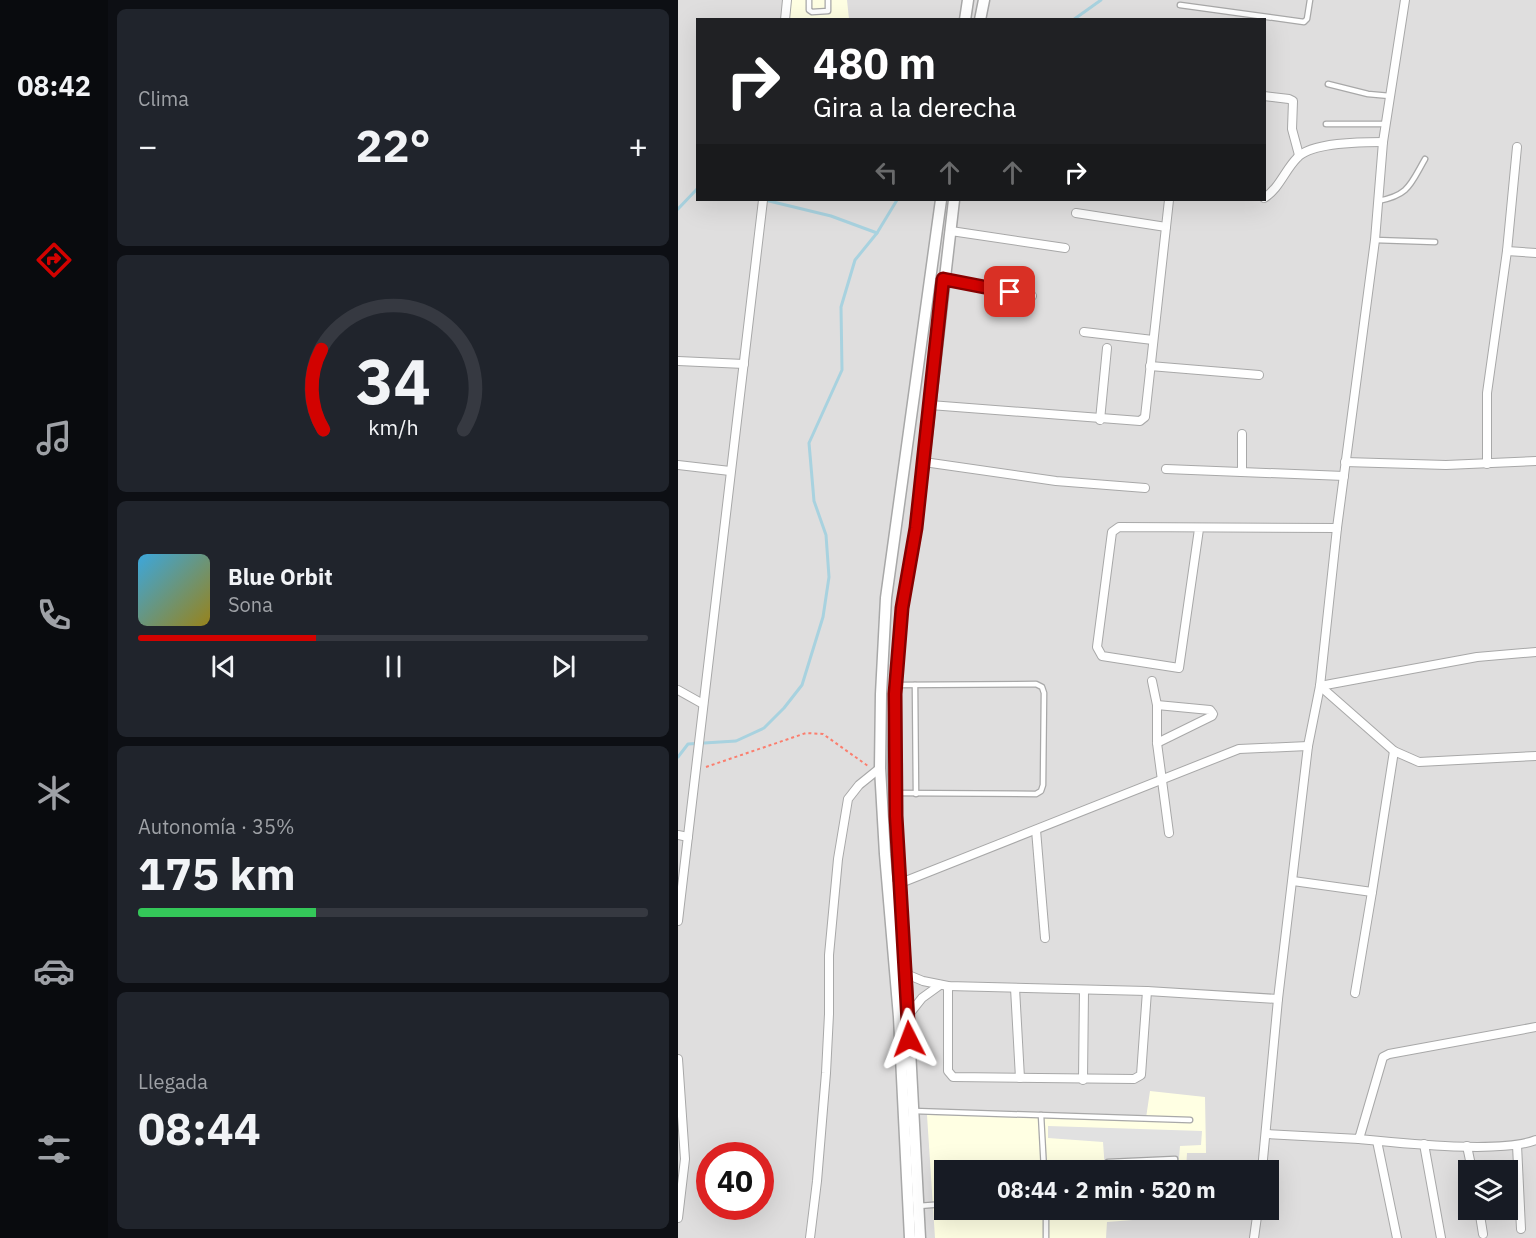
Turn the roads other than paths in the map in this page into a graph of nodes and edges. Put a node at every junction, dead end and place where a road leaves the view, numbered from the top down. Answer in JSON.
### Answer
{"nodes":[{"id":1,"x":787,"y":0,"type":"edge"},
{"id":2,"x":808,"y":0,"type":"edge"},
{"id":3,"x":828,"y":0,"type":"edge"},
{"id":4,"x":968,"y":0,"type":"edge"},
{"id":5,"x":984,"y":0,"type":"edge"},
{"id":6,"x":1310,"y":0,"type":"edge"},
{"id":7,"x":1405,"y":0,"type":"edge"},
{"id":8,"x":1180,"y":5,"type":"dead end"},
{"id":9,"x":785,"y":18,"type":"edge"},
{"id":10,"x":965,"y":18,"type":"edge"},
{"id":11,"x":981,"y":18,"type":"edge"},
{"id":12,"x":1328,"y":84,"type":"dead end"},
{"id":13,"x":1266,"y":96,"type":"edge"},
{"id":14,"x":1390,"y":96,"type":"junction"},
{"id":15,"x":1326,"y":124,"type":"dead end"},
{"id":16,"x":1386,"y":124,"type":"junction"},
{"id":17,"x":1383,"y":142,"type":"junction"},
{"id":18,"x":1517,"y":147,"type":"dead end"},
{"id":19,"x":1299,"y":155,"type":"junction"},
{"id":20,"x":1425,"y":159,"type":"dead end"},
{"id":21,"x":1266,"y":197,"type":"edge"},
{"id":22,"x":941,"y":201,"type":"edge"},
{"id":23,"x":954,"y":201,"type":"edge"},
{"id":24,"x":1169,"y":201,"type":"edge"},
{"id":25,"x":1378,"y":201,"type":"junction"},
{"id":26,"x":763,"y":202,"type":"edge"},
{"id":27,"x":1076,"y":213,"type":"dead end"},
{"id":28,"x":1166,"y":227,"type":"junction"},
{"id":29,"x":951,"y":231,"type":"junction"},
{"id":30,"x":1375,"y":240,"type":"junction"},
{"id":31,"x":1435,"y":242,"type":"dead end"},
{"id":32,"x":1065,"y":249,"type":"dead end"},
{"id":33,"x":1507,"y":251,"type":"junction"},
{"id":34,"x":1536,"y":253,"type":"edge"},
{"id":35,"x":943,"y":279,"type":"junction"},
{"id":36,"x":1032,"y":296,"type":"dead end"},
{"id":37,"x":1084,"y":332,"type":"dead end"},
{"id":38,"x":1153,"y":340,"type":"junction"},
{"id":39,"x":1107,"y":348,"type":"dead end"},
{"id":40,"x":678,"y":361,"type":"edge"},
{"id":41,"x":744,"y":364,"type":"junction"},
{"id":42,"x":1150,"y":366,"type":"junction"},
{"id":43,"x":1259,"y":375,"type":"dead end"},
{"id":44,"x":930,"y":405,"type":"junction"},
{"id":45,"x":1100,"y":420,"type":"junction"},
{"id":46,"x":1242,"y":434,"type":"dead end"},
{"id":47,"x":1536,"y":461,"type":"edge"},
{"id":48,"x":924,"y":462,"type":"junction"},
{"id":49,"x":1346,"y":462,"type":"junction"},
{"id":50,"x":1487,"y":464,"type":"junction"},
{"id":51,"x":678,"y":465,"type":"edge"},
{"id":52,"x":1166,"y":469,"type":"dead end"},
{"id":53,"x":730,"y":471,"type":"junction"},
{"id":54,"x":1242,"y":472,"type":"junction"},
{"id":55,"x":1344,"y":476,"type":"junction"},
{"id":56,"x":1145,"y":488,"type":"dead end"},
{"id":57,"x":1337,"y":528,"type":"junction"},
{"id":58,"x":1199,"y":529,"type":"junction"},
{"id":59,"x":1536,"y":652,"type":"edge"},
{"id":60,"x":1152,"y":681,"type":"dead end"},
{"id":61,"x":896,"y":685,"type":"junction"},
{"id":62,"x":915,"y":685,"type":"junction"},
{"id":63,"x":1320,"y":686,"type":"junction"},
{"id":64,"x":678,"y":690,"type":"edge"},
{"id":65,"x":703,"y":704,"type":"junction"},
{"id":66,"x":1157,"y":705,"type":"junction"},
{"id":67,"x":1157,"y":743,"type":"junction"},
{"id":68,"x":1308,"y":746,"type":"junction"},
{"id":69,"x":1394,"y":752,"type":"junction"},
{"id":70,"x":1536,"y":756,"type":"edge"},
{"id":71,"x":878,"y":769,"type":"junction"},
{"id":72,"x":1163,"y":778,"type":"junction"},
{"id":73,"x":895,"y":794,"type":"junction"},
{"id":74,"x":916,"y":794,"type":"junction"},
{"id":75,"x":1036,"y":830,"type":"junction"},
{"id":76,"x":1170,"y":833,"type":"dead end"},
{"id":77,"x":678,"y":835,"type":"edge"},
{"id":78,"x":688,"y":837,"type":"junction"},
{"id":79,"x":1293,"y":881,"type":"junction"},
{"id":80,"x":893,"y":886,"type":"junction"},
{"id":81,"x":1372,"y":892,"type":"junction"},
{"id":82,"x":678,"y":921,"type":"edge"},
{"id":83,"x":1045,"y":938,"type":"dead end"},
{"id":84,"x":906,"y":974,"type":"junction"},
{"id":85,"x":944,"y":985,"type":"junction"},
{"id":86,"x":1015,"y":988,"type":"junction"},
{"id":87,"x":1084,"y":990,"type":"junction"},
{"id":88,"x":1147,"y":991,"type":"junction"},
{"id":89,"x":1355,"y":993,"type":"dead end"},
{"id":90,"x":1278,"y":999,"type":"junction"},
{"id":91,"x":908,"y":1017,"type":"junction"},
{"id":92,"x":1536,"y":1027,"type":"edge"},
{"id":93,"x":678,"y":1059,"type":"edge"},
{"id":94,"x":1020,"y":1078,"type":"junction"},
{"id":95,"x":1083,"y":1080,"type":"junction"},
{"id":96,"x":914,"y":1111,"type":"junction"},
{"id":97,"x":1041,"y":1114,"type":"junction"},
{"id":98,"x":1190,"y":1120,"type":"dead end"},
{"id":99,"x":1267,"y":1134,"type":"junction"},
{"id":100,"x":1359,"y":1139,"type":"junction"},
{"id":101,"x":1536,"y":1140,"type":"edge"},
{"id":102,"x":1377,"y":1141,"type":"junction"},
{"id":103,"x":1424,"y":1144,"type":"junction"},
{"id":104,"x":1517,"y":1145,"type":"junction"},
{"id":105,"x":1467,"y":1146,"type":"junction"},
{"id":106,"x":1043,"y":1160,"type":"edge"},
{"id":107,"x":1153,"y":1160,"type":"edge"},
{"id":108,"x":1175,"y":1160,"type":"edge"},
{"id":109,"x":1264,"y":1160,"type":"edge"},
{"id":110,"x":1470,"y":1160,"type":"edge"},
{"id":111,"x":934,"y":1205,"type":"edge"},
{"id":112,"x":918,"y":1206,"type":"junction"},
{"id":113,"x":678,"y":1218,"type":"edge"},
{"id":114,"x":1046,"y":1220,"type":"edge"},
{"id":115,"x":1256,"y":1220,"type":"edge"},
{"id":116,"x":1481,"y":1220,"type":"edge"},
{"id":117,"x":1521,"y":1229,"type":"dead end"},
{"id":118,"x":1484,"y":1234,"type":"dead end"},
{"id":119,"x":810,"y":1238,"type":"edge"},
{"id":120,"x":910,"y":1238,"type":"edge"},
{"id":121,"x":920,"y":1238,"type":"edge"},
{"id":122,"x":1046,"y":1238,"type":"edge"},
{"id":123,"x":1254,"y":1238,"type":"edge"},
{"id":124,"x":1397,"y":1238,"type":"edge"},
{"id":125,"x":1441,"y":1238,"type":"edge"}],
"edges":[{"from":1,"to":9,"type":"street"},
{"from":2,"to":3,"type":"lane"},
{"from":4,"to":10,"type":"street"},
{"from":5,"to":11,"type":"street"},
{"from":6,"to":8,"type":"lane"},
{"from":7,"to":14,"type":"street"},
{"from":12,"to":14,"type":"lane"},
{"from":13,"to":19,"type":"street"},
{"from":14,"to":16,"type":"street"},
{"from":15,"to":16,"type":"lane"},
{"from":16,"to":17,"type":"street"},
{"from":17,"to":19,"type":"street"},
{"from":17,"to":25,"type":"street"},
{"from":18,"to":33,"type":"street"},
{"from":19,"to":21,"type":"street"},
{"from":20,"to":25,"type":"lane"},
{"from":22,"to":71,"type":"street"},
{"from":23,"to":29,"type":"street"},
{"from":24,"to":28,"type":"street"},
{"from":25,"to":30,"type":"street"},
{"from":26,"to":41,"type":"street"},
{"from":27,"to":28,"type":"street"},
{"from":28,"to":38,"type":"street"},
{"from":29,"to":32,"type":"street"},
{"from":29,"to":35,"type":"street"},
{"from":30,"to":31,"type":"lane"},
{"from":30,"to":49,"type":"street"},
{"from":33,"to":34,"type":"street"},
{"from":33,"to":50,"type":"street"},
{"from":35,"to":36,"type":"street"},
{"from":35,"to":44,"type":"street"},
{"from":37,"to":38,"type":"street"},
{"from":38,"to":42,"type":"street"},
{"from":39,"to":45,"type":"street"},
{"from":40,"to":41,"type":"street"},
{"from":41,"to":53,"type":"street"},
{"from":42,"to":43,"type":"street"},
{"from":42,"to":45,"type":"street"},
{"from":44,"to":45,"type":"street"},
{"from":44,"to":48,"type":"street"},
{"from":46,"to":54,"type":"street"},
{"from":47,"to":50,"type":"street"},
{"from":48,"to":56,"type":"street"},
{"from":48,"to":61,"type":"street"},
{"from":49,"to":50,"type":"street"},
{"from":49,"to":55,"type":"street"},
{"from":51,"to":53,"type":"street"},
{"from":52,"to":54,"type":"street"},
{"from":53,"to":65,"type":"street"},
{"from":54,"to":55,"type":"street"},
{"from":55,"to":57,"type":"street"},
{"from":57,"to":58,"type":"street"},
{"from":57,"to":63,"type":"street"},
{"from":58,"to":58,"type":"street"},
{"from":59,"to":63,"type":"street"},
{"from":60,"to":66,"type":"street"},
{"from":61,"to":62,"type":"lane"},
{"from":61,"to":73,"type":"street"},
{"from":62,"to":74,"type":"lane"},
{"from":62,"to":74,"type":"lane"},
{"from":63,"to":68,"type":"street"},
{"from":63,"to":69,"type":"street"},
{"from":64,"to":65,"type":"street"},
{"from":65,"to":78,"type":"street"},
{"from":66,"to":67,"type":"street"},
{"from":66,"to":67,"type":"street"},
{"from":67,"to":72,"type":"street"},
{"from":68,"to":72,"type":"street"},
{"from":68,"to":79,"type":"street"},
{"from":69,"to":70,"type":"street"},
{"from":69,"to":81,"type":"street"},
{"from":71,"to":80,"type":"street"},
{"from":71,"to":119,"type":"street"},
{"from":72,"to":75,"type":"street"},
{"from":72,"to":76,"type":"street"},
{"from":73,"to":74,"type":"lane"},
{"from":73,"to":80,"type":"street"},
{"from":75,"to":80,"type":"street"},
{"from":75,"to":83,"type":"street"},
{"from":77,"to":78,"type":"street"},
{"from":78,"to":82,"type":"street"},
{"from":79,"to":81,"type":"street"},
{"from":79,"to":90,"type":"street"},
{"from":80,"to":84,"type":"street"},
{"from":80,"to":120,"type":"street"},
{"from":81,"to":89,"type":"street"},
{"from":84,"to":85,"type":"street"},
{"from":84,"to":91,"type":"street"},
{"from":85,"to":86,"type":"street"},
{"from":85,"to":91,"type":"street"},
{"from":85,"to":94,"type":"street"},
{"from":86,"to":87,"type":"street"},
{"from":86,"to":94,"type":"street"},
{"from":87,"to":88,"type":"street"},
{"from":87,"to":95,"type":"street"},
{"from":88,"to":90,"type":"street"},
{"from":88,"to":95,"type":"street"},
{"from":90,"to":99,"type":"street"},
{"from":91,"to":96,"type":"street"},
{"from":92,"to":100,"type":"street"},
{"from":93,"to":113,"type":"street"},
{"from":94,"to":95,"type":"street"},
{"from":96,"to":97,"type":"lane"},
{"from":96,"to":112,"type":"street"},
{"from":97,"to":98,"type":"lane"},
{"from":97,"to":106,"type":"lane"},
{"from":99,"to":100,"type":"street"},
{"from":99,"to":109,"type":"street"},
{"from":100,"to":102,"type":"street"},
{"from":101,"to":104,"type":"street"},
{"from":102,"to":103,"type":"street"},
{"from":102,"to":124,"type":"street"},
{"from":103,"to":105,"type":"street"},
{"from":103,"to":125,"type":"street"},
{"from":104,"to":105,"type":"street"},
{"from":104,"to":117,"type":"street"},
{"from":105,"to":110,"type":"street"},
{"from":107,"to":108,"type":"lane"},
{"from":111,"to":112,"type":"lane"},
{"from":112,"to":121,"type":"street"},
{"from":114,"to":122,"type":"lane"},
{"from":115,"to":123,"type":"street"},
{"from":116,"to":118,"type":"street"}]}
